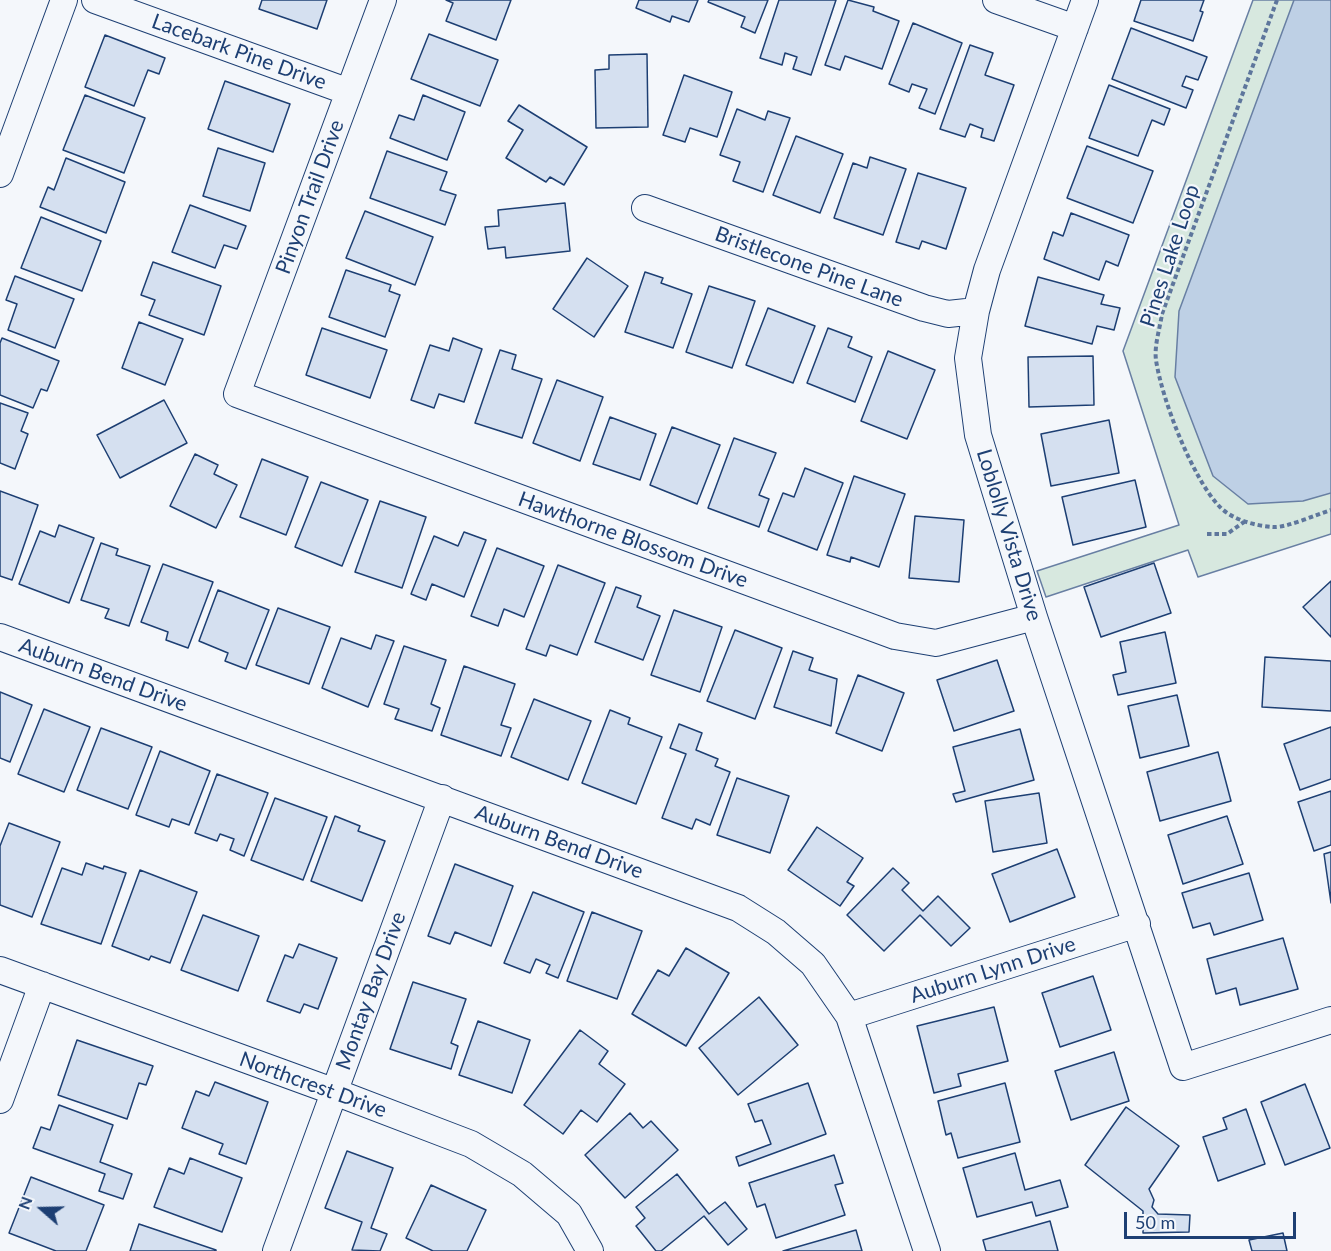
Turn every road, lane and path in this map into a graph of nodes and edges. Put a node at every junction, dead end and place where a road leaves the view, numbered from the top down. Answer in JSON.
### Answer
{"nodes":[{"id":1,"x":64,"y":0,"type":"edge"},
{"id":2,"x":95,"y":0,"type":"edge"},
{"id":3,"x":383,"y":0,"type":"edge"},
{"id":4,"x":996,"y":0,"type":"edge"},
{"id":5,"x":1085,"y":0,"type":"edge"},
{"id":6,"x":1277,"y":0,"type":"edge"},
{"id":7,"x":1075,"y":28,"type":"junction"},
{"id":8,"x":349,"y":92,"type":"junction"},
{"id":9,"x":0,"y":174,"type":"edge"},
{"id":10,"x":645,"y":208,"type":"dead end"},
{"id":11,"x":976,"y":311,"type":"junction"},
{"id":12,"x":237,"y":394,"type":"joint"},
{"id":13,"x":1331,"y":510,"type":"edge"},
{"id":14,"x":1245,"y":522,"type":"junction"},
{"id":15,"x":1207,"y":534,"type":"dead end"},
{"id":16,"x":1034,"y":617,"type":"junction"},
{"id":17,"x":0,"y":637,"type":"edge"},
{"id":18,"x":442,"y":798,"type":"junction"},
{"id":19,"x":1137,"y":924,"type":"junction"},
{"id":20,"x":0,"y":970,"type":"edge"},
{"id":21,"x":42,"y":985,"type":"junction"},
{"id":22,"x":849,"y":1016,"type":"junction"},
{"id":23,"x":1331,"y":1020,"type":"edge"},
{"id":24,"x":335,"y":1092,"type":"junction"},
{"id":25,"x":0,"y":1100,"type":"edge"},
{"id":26,"x":276,"y":1251,"type":"edge"},
{"id":27,"x":591,"y":1251,"type":"edge"},
{"id":28,"x":927,"y":1251,"type":"edge"}],
"edges":[{"from":1,"to":9,"type":"street"},
{"from":2,"to":8,"type":"street","name":"Lacebark Pine Drive"},
{"from":3,"to":8,"type":"street","name":"Pinyon Trail Drive"},
{"from":4,"to":7,"type":"street"},
{"from":5,"to":7,"type":"street","name":"Loblolly Vista Drive"},
{"from":6,"to":14,"type":"path","name":"Pines Lake Loop"},
{"from":7,"to":11,"type":"street","name":"Loblolly Vista Drive"},
{"from":8,"to":12,"type":"street","name":"Pinyon Trail Drive"},
{"from":10,"to":11,"type":"street","name":"Bristlecone Pine Lane"},
{"from":11,"to":16,"type":"street","name":"Loblolly Vista Drive"},
{"from":12,"to":16,"type":"street","name":"Hawthorne Blossom Drive"},
{"from":13,"to":14,"type":"path","name":"Pines Lake Loop"},
{"from":14,"to":15,"type":"path"},
{"from":16,"to":19,"type":"street","name":"Loblolly Vista Drive"},
{"from":17,"to":18,"type":"street","name":"Auburn Bend Drive"},
{"from":18,"to":22,"type":"street","name":"Auburn Bend Drive"},
{"from":18,"to":24,"type":"street","name":"Montay Bay Drive"},
{"from":19,"to":22,"type":"street","name":"Auburn Lynn Drive"},
{"from":19,"to":23,"type":"street","name":"Loblolly Vista Drive"},
{"from":20,"to":21,"type":"street","name":"Northcrest Drive"},
{"from":21,"to":24,"type":"street","name":"Northcrest Drive"},
{"from":21,"to":25,"type":"street"},
{"from":22,"to":28,"type":"street","name":"Auburn Bend Drive"},
{"from":24,"to":26,"type":"street","name":"Montay Bay Drive"},
{"from":24,"to":27,"type":"street","name":"Northcrest Drive"}]}
